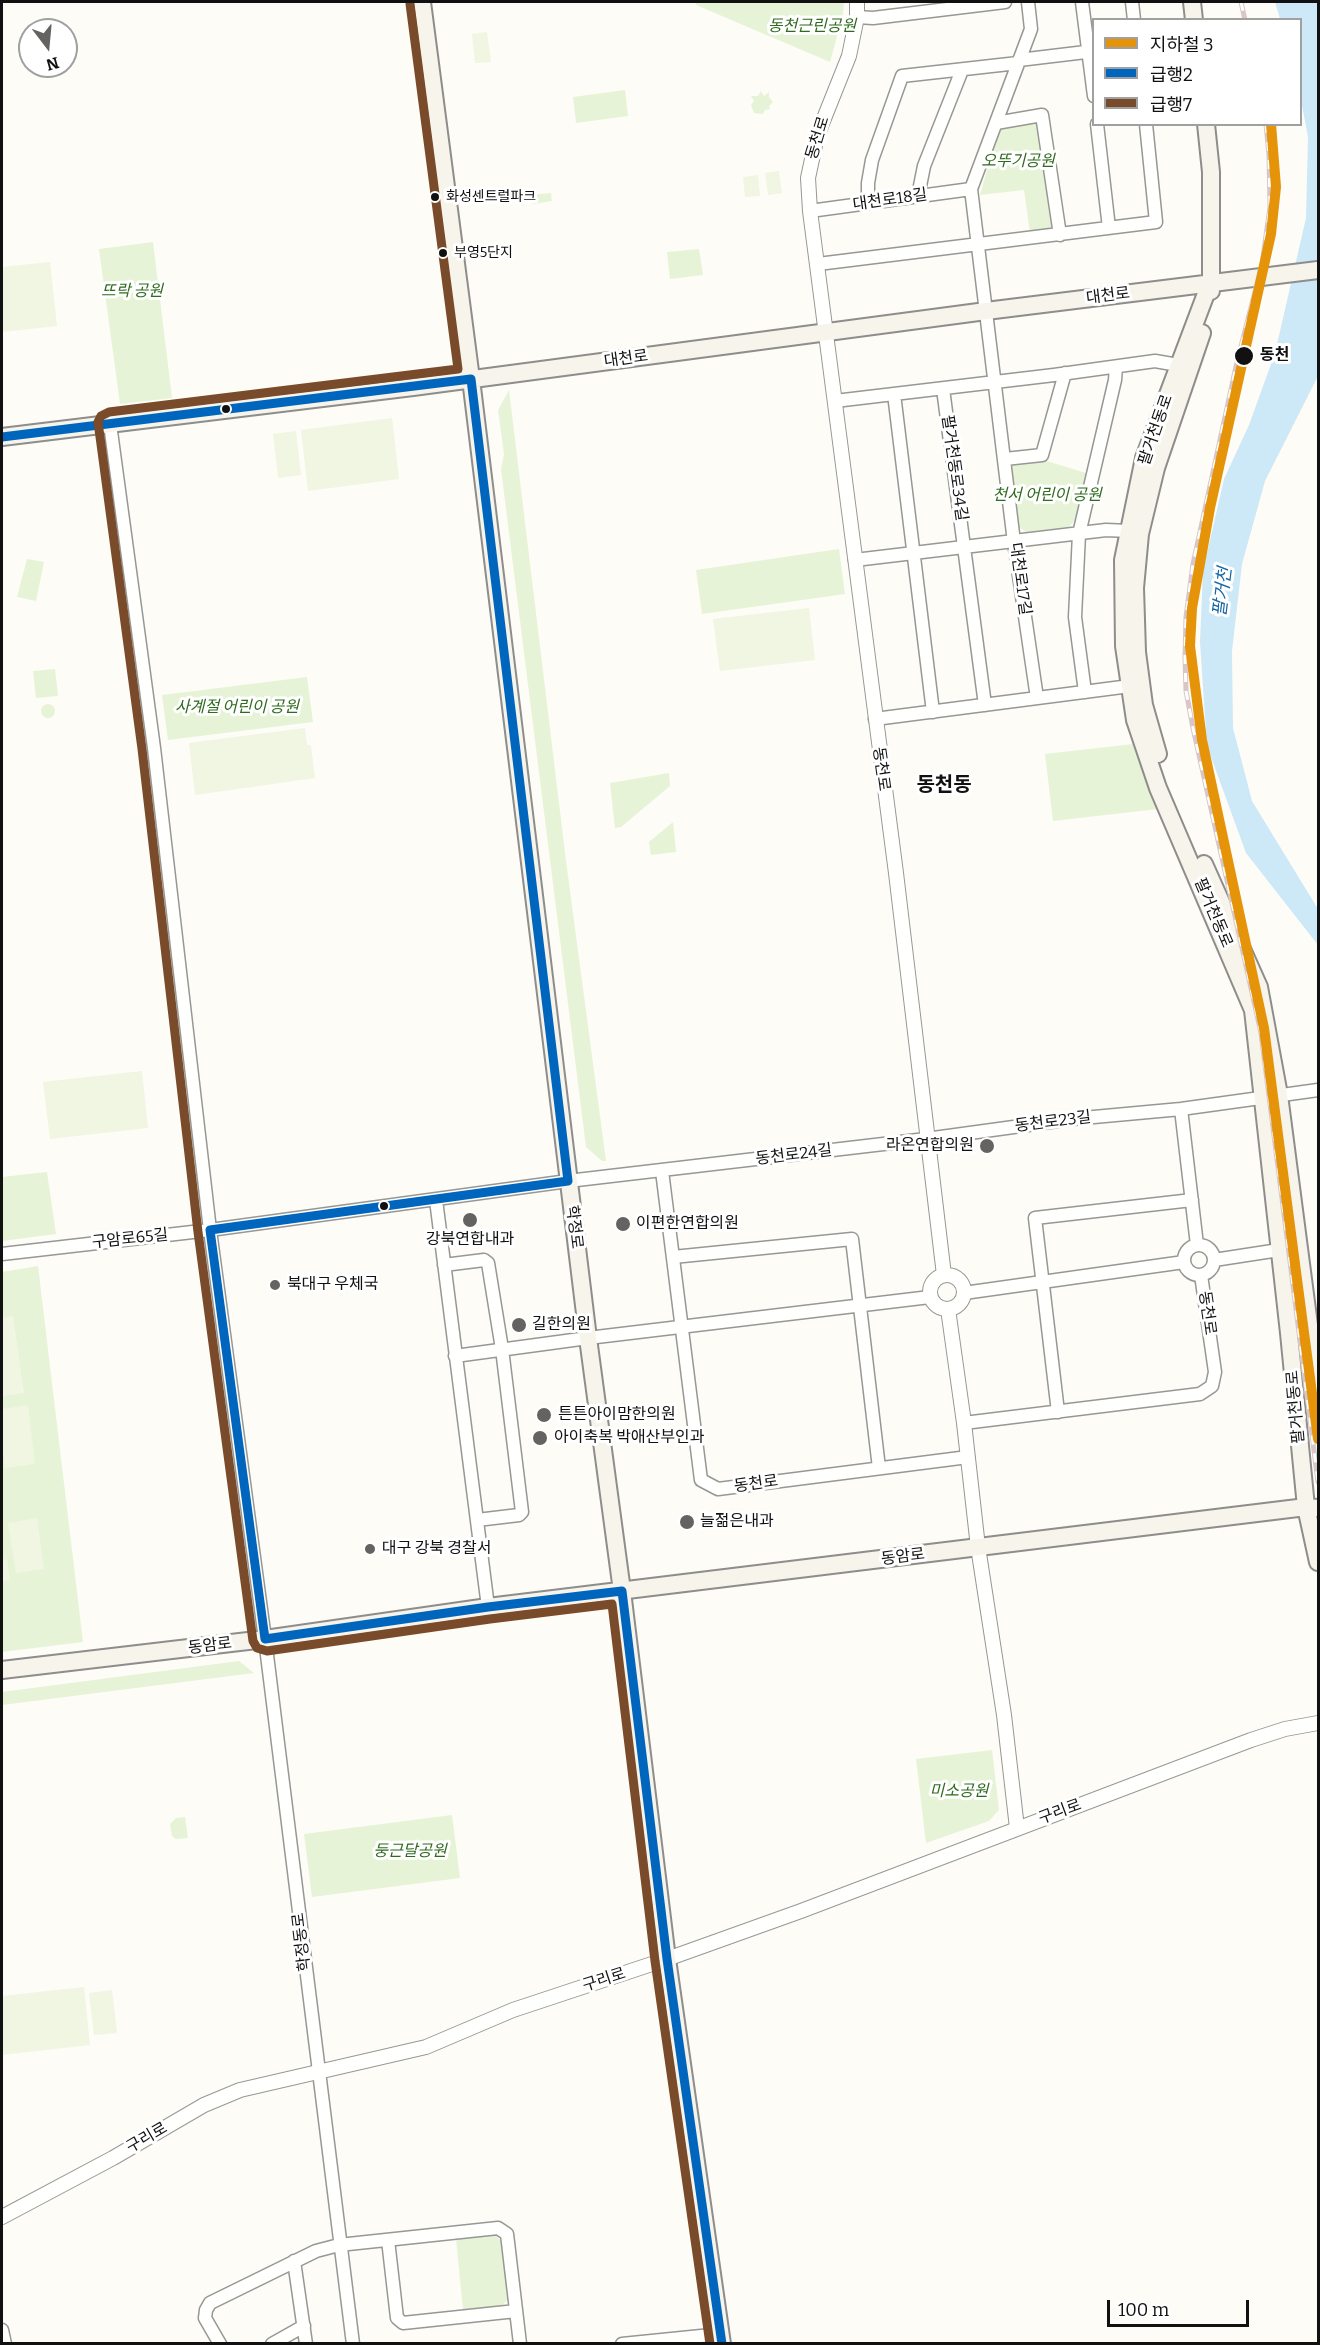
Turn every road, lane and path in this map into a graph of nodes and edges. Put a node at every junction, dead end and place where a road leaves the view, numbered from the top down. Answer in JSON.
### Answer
{"nodes":[{"id":1,"x":422,"y":2,"type":"edge"},
{"id":2,"x":857,"y":2,"type":"edge"},
{"id":3,"x":1005,"y":2,"type":"edge"},
{"id":4,"x":1028,"y":2,"type":"edge"},
{"id":5,"x":1082,"y":2,"type":"edge"},
{"id":6,"x":1131,"y":2,"type":"edge"},
{"id":7,"x":1192,"y":2,"type":"edge"},
{"id":8,"x":857,"y":17,"type":"junction"},
{"id":9,"x":1134,"y":18,"type":"edge"},
{"id":10,"x":1194,"y":18,"type":"edge"},
{"id":11,"x":1091,"y":51,"type":"edge"},
{"id":12,"x":1018,"y":61,"type":"junction"},
{"id":13,"x":1092,"y":66,"type":"edge"},
{"id":14,"x":962,"y":69,"type":"junction"},
{"id":15,"x":996,"y":123,"type":"junction"},
{"id":16,"x":1097,"y":126,"type":"edge"},
{"id":17,"x":1146,"y":126,"type":"edge"},
{"id":18,"x":1206,"y":126,"type":"edge"},
{"id":19,"x":971,"y":189,"type":"junction"},
{"id":20,"x":918,"y":196,"type":"junction"},
{"id":21,"x":868,"y":203,"type":"junction"},
{"id":22,"x":810,"y":211,"type":"junction"},
{"id":23,"x":1110,"y":228,"type":"junction"},
{"id":24,"x":1060,"y":235,"type":"junction"},
{"id":25,"x":977,"y":244,"type":"junction"},
{"id":26,"x":818,"y":264,"type":"junction"},
{"id":27,"x":1318,"y":270,"type":"edge"},
{"id":28,"x":1210,"y":283,"type":"junction"},
{"id":29,"x":986,"y":311,"type":"junction"},
{"id":30,"x":827,"y":332,"type":"junction"},
{"id":31,"x":1178,"y":365,"type":"junction"},
{"id":32,"x":1116,"y":367,"type":"junction"},
{"id":33,"x":1065,"y":374,"type":"junction"},
{"id":34,"x":471,"y":380,"type":"junction"},
{"id":35,"x":994,"y":383,"type":"junction"},
{"id":36,"x":943,"y":389,"type":"junction"},
{"id":37,"x":894,"y":394,"type":"junction"},
{"id":38,"x":835,"y":401,"type":"junction"},
{"id":39,"x":110,"y":424,"type":"junction"},
{"id":40,"x":2,"y":437,"type":"edge"},
{"id":41,"x":1005,"y":459,"type":"junction"},
{"id":42,"x":1129,"y":531,"type":"junction"},
{"id":43,"x":1079,"y":534,"type":"junction"},
{"id":44,"x":1014,"y":542,"type":"junction"},
{"id":45,"x":965,"y":548,"type":"junction"},
{"id":46,"x":913,"y":554,"type":"junction"},
{"id":47,"x":855,"y":560,"type":"junction"},
{"id":48,"x":1130,"y":686,"type":"junction"},
{"id":49,"x":1085,"y":692,"type":"junction"},
{"id":50,"x":1037,"y":698,"type":"junction"},
{"id":51,"x":985,"y":705,"type":"junction"},
{"id":52,"x":933,"y":711,"type":"junction"},
{"id":53,"x":875,"y":719,"type":"junction"},
{"id":54,"x":1318,"y":1090,"type":"edge"},
{"id":55,"x":1271,"y":1096,"type":"junction"},
{"id":56,"x":1181,"y":1109,"type":"junction"},
{"id":57,"x":926,"y":1139,"type":"junction"},
{"id":58,"x":662,"y":1171,"type":"junction"},
{"id":59,"x":568,"y":1181,"type":"junction"},
{"id":60,"x":436,"y":1200,"type":"junction"},
{"id":61,"x":1192,"y":1200,"type":"junction"},
{"id":62,"x":210,"y":1230,"type":"junction"},
{"id":63,"x":1197,"y":1245,"type":"junction"},
{"id":64,"x":1280,"y":1250,"type":"junction"},
{"id":65,"x":2,"y":1254,"type":"edge"},
{"id":66,"x":673,"y":1257,"type":"junction"},
{"id":67,"x":1214,"y":1260,"type":"junction"},
{"id":68,"x":1184,"y":1262,"type":"junction"},
{"id":69,"x":444,"y":1265,"type":"junction"},
{"id":70,"x":944,"y":1275,"type":"junction"},
{"id":71,"x":1201,"y":1275,"type":"junction"},
{"id":72,"x":1042,"y":1281,"type":"junction"},
{"id":73,"x":964,"y":1293,"type":"junction"},
{"id":74,"x":930,"y":1297,"type":"junction"},
{"id":75,"x":860,"y":1305,"type":"junction"},
{"id":76,"x":948,"y":1309,"type":"junction"},
{"id":77,"x":682,"y":1326,"type":"junction"},
{"id":78,"x":588,"y":1338,"type":"junction"},
{"id":79,"x":502,"y":1349,"type":"junction"},
{"id":80,"x":455,"y":1356,"type":"junction"},
{"id":81,"x":1318,"y":1394,"type":"edge"},
{"id":82,"x":1058,"y":1412,"type":"junction"},
{"id":83,"x":964,"y":1423,"type":"junction"},
{"id":84,"x":968,"y":1457,"type":"junction"},
{"id":85,"x":879,"y":1468,"type":"junction"},
{"id":86,"x":1312,"y":1508,"type":"edge"},
{"id":87,"x":477,"y":1520,"type":"junction"},
{"id":88,"x":978,"y":1547,"type":"junction"},
{"id":89,"x":1318,"y":1562,"type":"edge"},
{"id":90,"x":622,"y":1591,"type":"junction"},
{"id":91,"x":488,"y":1607,"type":"junction"},
{"id":92,"x":265,"y":1640,"type":"junction"},
{"id":93,"x":2,"y":1670,"type":"edge"},
{"id":94,"x":1318,"y":1723,"type":"edge"},
{"id":95,"x":1017,"y":1828,"type":"junction"},
{"id":96,"x":667,"y":1959,"type":"junction"},
{"id":97,"x":317,"y":2071,"type":"junction"},
{"id":98,"x":2,"y":2217,"type":"edge"},
{"id":99,"x":388,"y":2240,"type":"junction"},
{"id":100,"x":339,"y":2245,"type":"junction"},
{"id":101,"x":294,"y":2261,"type":"junction"},
{"id":102,"x":516,"y":2311,"type":"junction"},
{"id":103,"x":304,"y":2326,"type":"junction"},
{"id":104,"x":2,"y":2330,"type":"edge"},
{"id":105,"x":721,"y":2339,"type":"edge"},
{"id":106,"x":5,"y":2343,"type":"edge"},
{"id":107,"x":220,"y":2343,"type":"edge"},
{"id":108,"x":272,"y":2343,"type":"edge"},
{"id":109,"x":306,"y":2343,"type":"edge"},
{"id":110,"x":353,"y":2343,"type":"edge"},
{"id":111,"x":520,"y":2343,"type":"edge"},
{"id":112,"x":622,"y":2343,"type":"edge"}],
"edges":[{"from":1,"to":34,"type":"main road","name":"학정로"},
{"from":2,"to":8,"type":"street","name":"동천로"},
{"from":3,"to":8,"type":"street"},
{"from":4,"to":12,"type":"street"},
{"from":5,"to":11,"type":"street"},
{"from":6,"to":9,"type":"street"},
{"from":7,"to":10,"type":"main road"},
{"from":8,"to":22,"type":"street","name":"동천로"},
{"from":11,"to":12,"type":"street"},
{"from":11,"to":13,"type":"street"},
{"from":12,"to":14,"type":"street"},
{"from":12,"to":15,"type":"street"},
{"from":14,"to":20,"type":"street"},
{"from":14,"to":21,"type":"street"},
{"from":15,"to":19,"type":"street"},
{"from":15,"to":24,"type":"street"},
{"from":16,"to":23,"type":"street"},
{"from":17,"to":23,"type":"street"},
{"from":18,"to":28,"type":"main road","name":"팔거천동로"},
{"from":19,"to":20,"type":"street","name":"대천로18길"},
{"from":19,"to":25,"type":"street"},
{"from":20,"to":21,"type":"street","name":"대천로18길"},
{"from":21,"to":22,"type":"street","name":"대천로18길"},
{"from":22,"to":26,"type":"street","name":"동천로"},
{"from":23,"to":24,"type":"street"},
{"from":24,"to":25,"type":"street"},
{"from":25,"to":26,"type":"street"},
{"from":25,"to":29,"type":"street"},
{"from":26,"to":30,"type":"street","name":"동천로"},
{"from":27,"to":28,"type":"main road","name":"대천로"},
{"from":28,"to":29,"type":"main road","name":"대천로"},
{"from":28,"to":31,"type":"main road","name":"팔거천동로"},
{"from":28,"to":55,"type":"main road","name":"팔거천동로"},
{"from":29,"to":30,"type":"main road","name":"대천로"},
{"from":29,"to":35,"type":"street","name":"대천로17길"},
{"from":30,"to":34,"type":"main road","name":"대천로"},
{"from":30,"to":38,"type":"street","name":"동천로"},
{"from":31,"to":32,"type":"street"},
{"from":31,"to":42,"type":"main road","name":"팔거천동로"},
{"from":32,"to":33,"type":"street"},
{"from":32,"to":43,"type":"street"},
{"from":33,"to":35,"type":"street"},
{"from":33,"to":41,"type":"street"},
{"from":34,"to":39,"type":"main road","name":"대천로"},
{"from":34,"to":59,"type":"main road","name":"학정로"},
{"from":35,"to":36,"type":"street"},
{"from":35,"to":41,"type":"street","name":"대천로17길"},
{"from":36,"to":37,"type":"street"},
{"from":36,"to":45,"type":"street","name":"팔거천동로34길"},
{"from":37,"to":38,"type":"street"},
{"from":37,"to":46,"type":"street"},
{"from":38,"to":47,"type":"street","name":"동천로"},
{"from":39,"to":40,"type":"main road","name":"대천로"},
{"from":39,"to":62,"type":"street","name":"학정동로"},
{"from":41,"to":44,"type":"street","name":"대천로17길"},
{"from":42,"to":43,"type":"street"},
{"from":42,"to":48,"type":"main road","name":"팔거천동로"},
{"from":43,"to":44,"type":"street"},
{"from":43,"to":49,"type":"street"},
{"from":44,"to":45,"type":"street"},
{"from":44,"to":50,"type":"street","name":"대천로17길"},
{"from":45,"to":46,"type":"street"},
{"from":45,"to":51,"type":"street","name":"팔거천동로34길"},
{"from":46,"to":47,"type":"street"},
{"from":46,"to":52,"type":"street"},
{"from":47,"to":53,"type":"street","name":"동천로"},
{"from":48,"to":49,"type":"street"},
{"from":48,"to":55,"type":"main road","name":"팔거천동로"},
{"from":49,"to":50,"type":"street"},
{"from":50,"to":51,"type":"street"},
{"from":51,"to":52,"type":"street"},
{"from":52,"to":53,"type":"street"},
{"from":53,"to":57,"type":"street","name":"동천로"},
{"from":54,"to":55,"type":"street","name":"동천로23길"},
{"from":55,"to":56,"type":"street","name":"동천로23길"},
{"from":55,"to":64,"type":"main road","name":"팔거천동로"},
{"from":55,"to":81,"type":"main road","name":"팔거천동로"},
{"from":56,"to":57,"type":"street","name":"동천로23길"},
{"from":56,"to":61,"type":"street"},
{"from":57,"to":58,"type":"street","name":"동천로24길"},
{"from":57,"to":70,"type":"street","name":"동천로"},
{"from":58,"to":59,"type":"street","name":"동천로24길"},
{"from":58,"to":66,"type":"street"},
{"from":59,"to":60,"type":"street","name":"구암로65길"},
{"from":59,"to":78,"type":"main road","name":"학정로"},
{"from":60,"to":62,"type":"street","name":"구암로65길"},
{"from":60,"to":69,"type":"street"},
{"from":61,"to":63,"type":"street"},
{"from":61,"to":72,"type":"street"},
{"from":62,"to":65,"type":"street","name":"구암로65길"},
{"from":62,"to":92,"type":"street","name":"학정동로"},
{"from":63,"to":67,"type":"street"},
{"from":63,"to":68,"type":"street"},
{"from":64,"to":67,"type":"street"},
{"from":64,"to":86,"type":"main road","name":"팔거천동로"},
{"from":66,"to":75,"type":"street"},
{"from":66,"to":77,"type":"street"},
{"from":67,"to":71,"type":"street"},
{"from":68,"to":71,"type":"street"},
{"from":68,"to":72,"type":"street"},
{"from":69,"to":79,"type":"street"},
{"from":69,"to":80,"type":"street"},
{"from":70,"to":73,"type":"street"},
{"from":70,"to":74,"type":"street"},
{"from":71,"to":82,"type":"street","name":"동천로"},
{"from":72,"to":73,"type":"street"},
{"from":72,"to":82,"type":"street"},
{"from":73,"to":76,"type":"street"},
{"from":74,"to":75,"type":"street"},
{"from":74,"to":76,"type":"street"},
{"from":75,"to":77,"type":"street"},
{"from":75,"to":85,"type":"street"},
{"from":76,"to":83,"type":"street"},
{"from":77,"to":78,"type":"street"},
{"from":77,"to":85,"type":"street","name":"동천로"},
{"from":78,"to":79,"type":"street"},
{"from":78,"to":90,"type":"main road","name":"학정로"},
{"from":79,"to":80,"type":"street"},
{"from":79,"to":87,"type":"street"},
{"from":80,"to":87,"type":"street"},
{"from":82,"to":83,"type":"street","name":"동천로"},
{"from":83,"to":84,"type":"street"},
{"from":84,"to":85,"type":"street","name":"동천로"},
{"from":84,"to":88,"type":"street"},
{"from":86,"to":88,"type":"main road","name":"동암로"},
{"from":86,"to":89,"type":"main road","name":"팔거천동로"},
{"from":87,"to":91,"type":"street"},
{"from":88,"to":90,"type":"main road","name":"동암로"},
{"from":88,"to":95,"type":"street"},
{"from":90,"to":91,"type":"main road","name":"동암로"},
{"from":90,"to":96,"type":"main road","name":"학정로"},
{"from":91,"to":92,"type":"main road","name":"동암로"},
{"from":92,"to":93,"type":"main road","name":"동암로"},
{"from":92,"to":97,"type":"street","name":"학정동로"},
{"from":94,"to":95,"type":"street","name":"구리로"},
{"from":95,"to":96,"type":"street","name":"구리로"},
{"from":96,"to":97,"type":"street","name":"구리로"},
{"from":96,"to":105,"type":"main road","name":"학정로"},
{"from":97,"to":98,"type":"street","name":"구리로"},
{"from":97,"to":100,"type":"street","name":"학정동로"},
{"from":99,"to":100,"type":"street"},
{"from":99,"to":102,"type":"street"},
{"from":99,"to":102,"type":"street"},
{"from":100,"to":101,"type":"street"},
{"from":100,"to":110,"type":"street","name":"학정동로"},
{"from":101,"to":103,"type":"street"},
{"from":101,"to":107,"type":"street"},
{"from":102,"to":111,"type":"street"},
{"from":103,"to":108,"type":"street"},
{"from":103,"to":109,"type":"street"},
{"from":104,"to":106,"type":"street"},
{"from":105,"to":112,"type":"street"}]}
